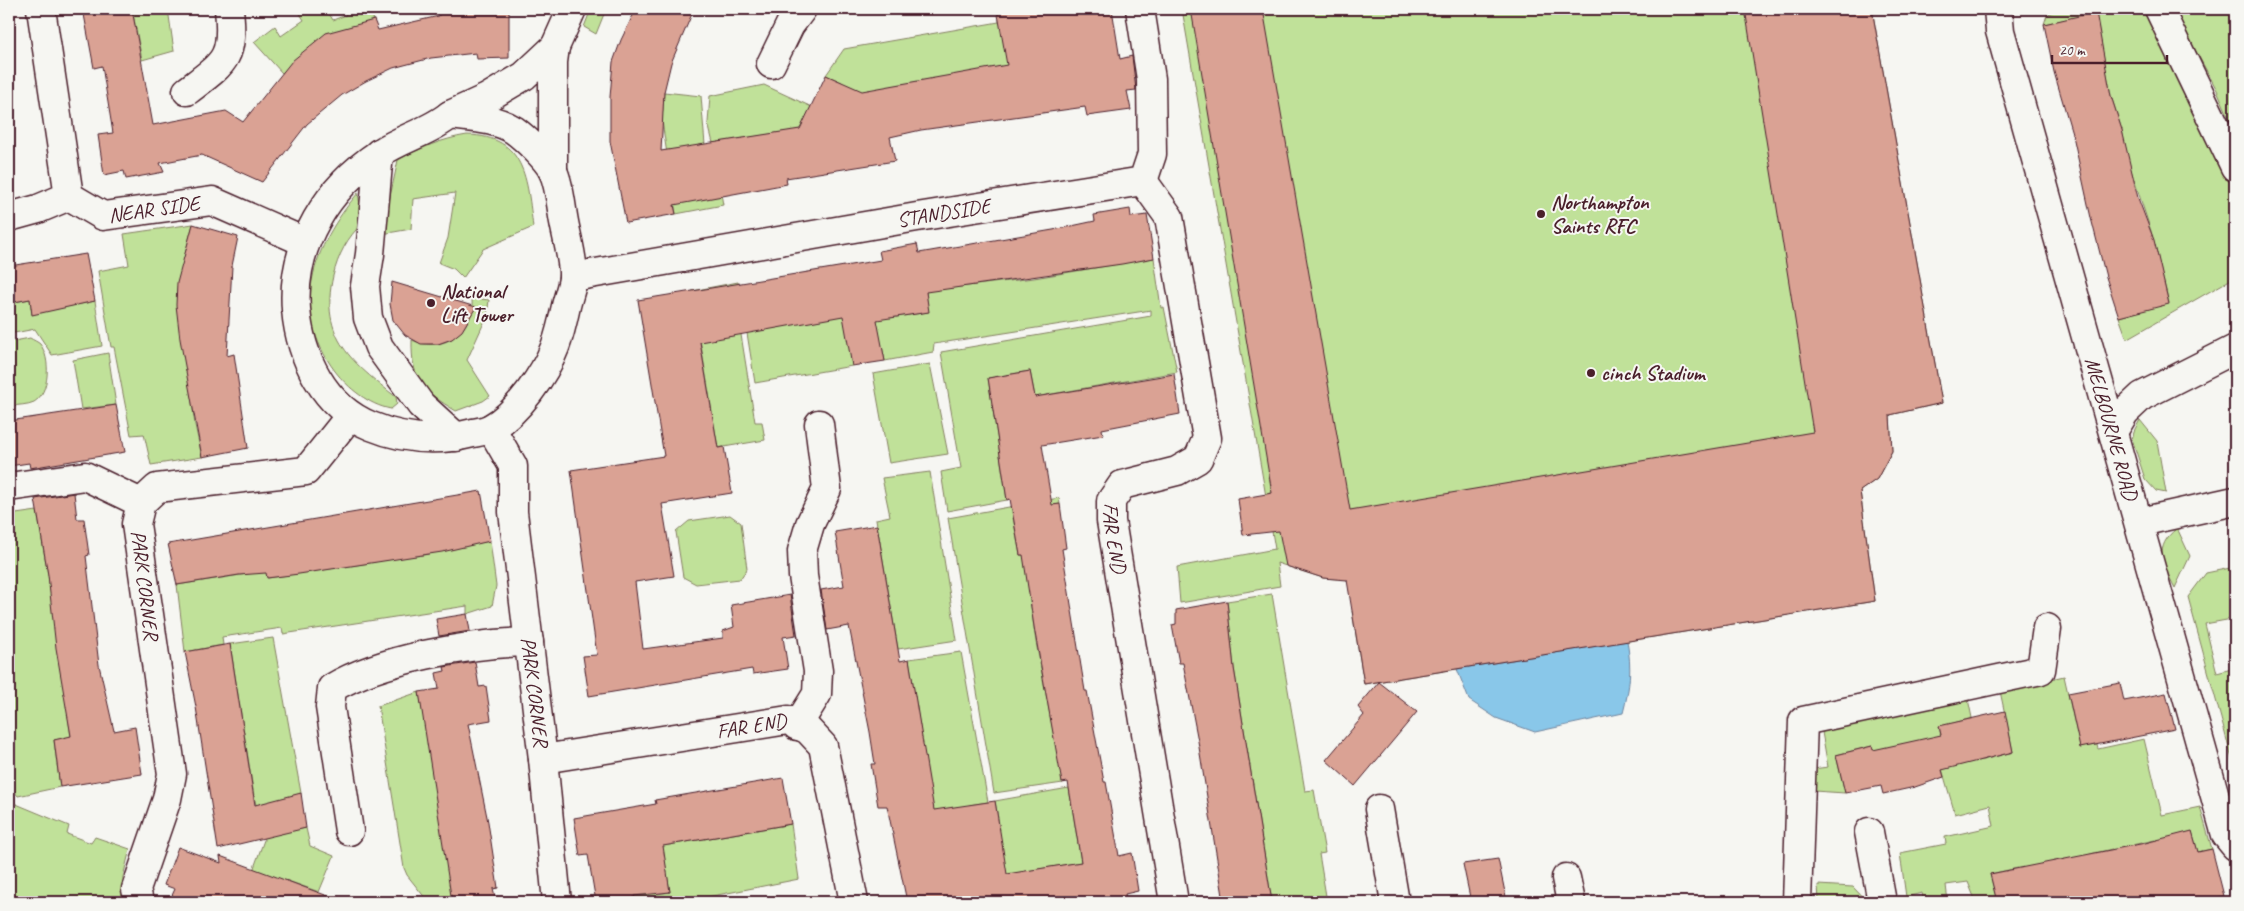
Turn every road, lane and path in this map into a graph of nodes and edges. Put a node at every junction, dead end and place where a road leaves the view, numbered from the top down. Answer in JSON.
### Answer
{"nodes":[{"id":1,"x":41,"y":9,"type":"edge"},
{"id":2,"x":229,"y":9,"type":"edge"},
{"id":3,"x":572,"y":9,"type":"edge"},
{"id":4,"x":802,"y":9,"type":"edge"},
{"id":5,"x":1140,"y":9,"type":"edge"},
{"id":6,"x":1998,"y":9,"type":"edge"},
{"id":7,"x":2159,"y":9,"type":"edge"},
{"id":8,"x":554,"y":54,"type":"junction"},
{"id":9,"x":771,"y":64,"type":"dead end"},
{"id":10,"x":187,"y":91,"type":"dead end"},
{"id":11,"x":450,"y":115,"type":"junction"},
{"id":12,"x":380,"y":153,"type":"junction"},
{"id":13,"x":2235,"y":167,"type":"edge"},
{"id":14,"x":553,"y":171,"type":"junction"},
{"id":15,"x":1143,"y":181,"type":"junction"},
{"id":16,"x":69,"y":196,"type":"junction"},
{"id":17,"x":9,"y":217,"type":"edge"},
{"id":18,"x":305,"y":242,"type":"junction"},
{"id":19,"x":574,"y":278,"type":"junction"},
{"id":20,"x":2235,"y":349,"type":"edge"},
{"id":21,"x":350,"y":416,"type":"junction"},
{"id":22,"x":819,"y":424,"type":"dead end"},
{"id":23,"x":491,"y":428,"type":"junction"},
{"id":24,"x":2114,"y":430,"type":"junction"},
{"id":25,"x":456,"y":438,"type":"junction"},
{"id":26,"x":9,"y":487,"type":"edge"},
{"id":27,"x":2235,"y":501,"type":"edge"},
{"id":28,"x":141,"y":503,"type":"junction"},
{"id":29,"x":2140,"y":522,"type":"junction"},
{"id":30,"x":2047,"y":628,"type":"dead end"},
{"id":31,"x":529,"y":642,"type":"junction"},
{"id":32,"x":798,"y":726,"type":"junction"},
{"id":33,"x":543,"y":758,"type":"junction"},
{"id":34,"x":1379,"y":809,"type":"dead end"},
{"id":35,"x":349,"y":831,"type":"dead end"},
{"id":36,"x":1869,"y":832,"type":"dead end"},
{"id":37,"x":2235,"y":846,"type":"edge"},
{"id":38,"x":138,"y":902,"type":"edge"},
{"id":39,"x":557,"y":902,"type":"edge"},
{"id":40,"x":854,"y":902,"type":"edge"},
{"id":41,"x":1174,"y":902,"type":"edge"},
{"id":42,"x":1395,"y":902,"type":"edge"},
{"id":43,"x":1797,"y":902,"type":"edge"},
{"id":44,"x":1882,"y":902,"type":"edge"}],
"edges":[{"from":1,"to":16,"type":"street"},
{"from":2,"to":10,"type":"street"},
{"from":3,"to":8,"type":"street"},
{"from":4,"to":9,"type":"street"},
{"from":5,"to":15,"type":"street"},
{"from":6,"to":24,"type":"street","name":"MELBOURNE ROAD"},
{"from":7,"to":13,"type":"street"},
{"from":8,"to":11,"type":"street"},
{"from":8,"to":14,"type":"street"},
{"from":11,"to":12,"type":"street"},
{"from":11,"to":14,"type":"street"},
{"from":12,"to":18,"type":"street"},
{"from":12,"to":25,"type":"street"},
{"from":14,"to":19,"type":"street"},
{"from":15,"to":19,"type":"street","name":"STANDSIDE"},
{"from":15,"to":41,"type":"street","name":"FAR END"},
{"from":16,"to":17,"type":"street"},
{"from":16,"to":18,"type":"street","name":"NEAR SIDE"},
{"from":18,"to":21,"type":"street"},
{"from":19,"to":23,"type":"street"},
{"from":20,"to":24,"type":"street"},
{"from":21,"to":25,"type":"street"},
{"from":21,"to":28,"type":"street","name":"PARK CORNER"},
{"from":22,"to":32,"type":"street"},
{"from":23,"to":25,"type":"street"},
{"from":23,"to":31,"type":"street","name":"PARK CORNER"},
{"from":24,"to":29,"type":"street","name":"MELBOURNE ROAD"},
{"from":26,"to":28,"type":"street"},
{"from":27,"to":29,"type":"street"},
{"from":28,"to":38,"type":"street","name":"PARK CORNER"},
{"from":29,"to":37,"type":"street","name":"MELBOURNE ROAD"},
{"from":30,"to":43,"type":"street"},
{"from":31,"to":33,"type":"street","name":"PARK CORNER"},
{"from":31,"to":35,"type":"street"},
{"from":32,"to":33,"type":"street","name":"FAR END"},
{"from":32,"to":40,"type":"street","name":"FAR END"},
{"from":33,"to":39,"type":"street","name":"PARK CORNER"},
{"from":34,"to":42,"type":"street"},
{"from":36,"to":44,"type":"street"}]}
